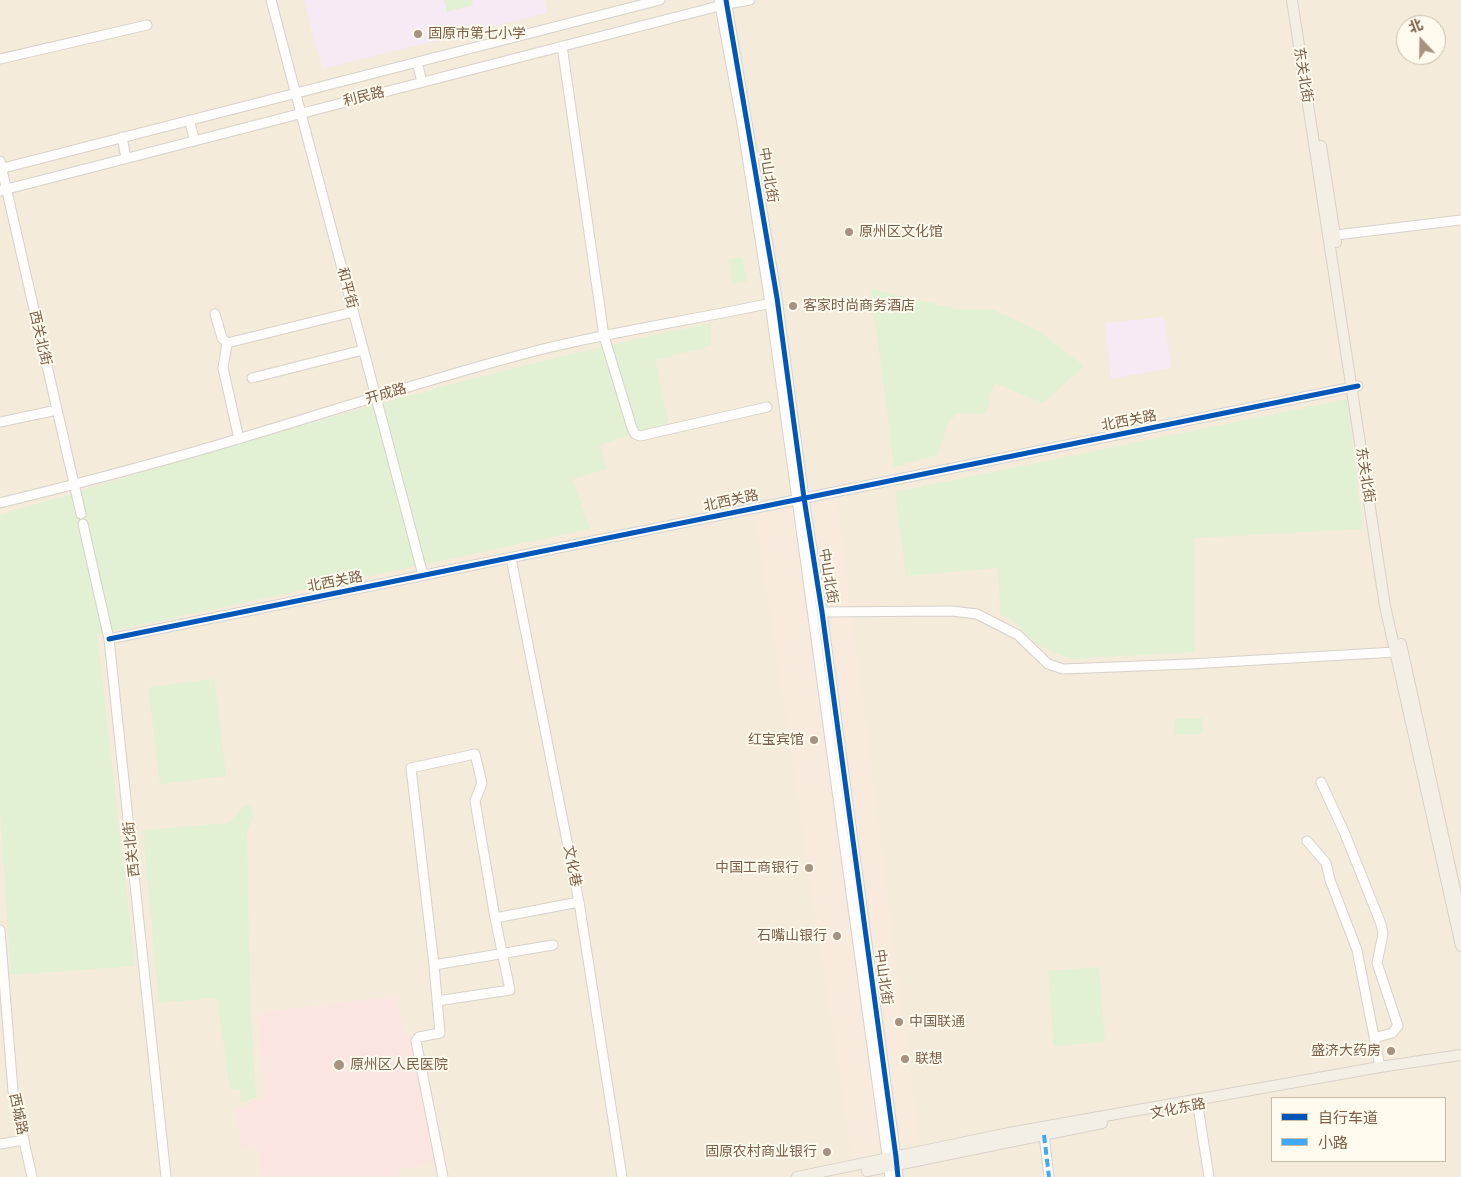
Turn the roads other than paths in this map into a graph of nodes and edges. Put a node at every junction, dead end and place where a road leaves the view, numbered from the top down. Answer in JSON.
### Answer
{"nodes":[{"id":1,"x":271,"y":0,"type":"edge"},
{"id":2,"x":660,"y":0,"type":"edge"},
{"id":3,"x":750,"y":0,"type":"edge"},
{"id":4,"x":1292,"y":0,"type":"edge"},
{"id":5,"x":1299,"y":0,"type":"edge"},
{"id":6,"x":723,"y":2,"type":"edge"},
{"id":7,"x":147,"y":25,"type":"dead end"},
{"id":8,"x":562,"y":46,"type":"junction"},
{"id":9,"x":0,"y":59,"type":"edge"},
{"id":10,"x":417,"y":62,"type":"junction"},
{"id":11,"x":422,"y":82,"type":"junction"},
{"id":12,"x":295,"y":93,"type":"junction"},
{"id":13,"x":301,"y":113,"type":"junction"},
{"id":14,"x":189,"y":120,"type":"junction"},
{"id":15,"x":122,"y":137,"type":"junction"},
{"id":16,"x":194,"y":141,"type":"junction"},
{"id":17,"x":126,"y":158,"type":"junction"},
{"id":18,"x":1,"y":166,"type":"edge"},
{"id":19,"x":3,"y":190,"type":"edge"},
{"id":20,"x":1461,"y":220,"type":"edge"},
{"id":21,"x":1332,"y":236,"type":"junction"},
{"id":22,"x":774,"y":303,"type":"junction"},
{"id":23,"x":353,"y":312,"type":"junction"},
{"id":24,"x":215,"y":314,"type":"dead end"},
{"id":25,"x":604,"y":336,"type":"junction"},
{"id":26,"x":227,"y":343,"type":"junction"},
{"id":27,"x":363,"y":350,"type":"junction"},
{"id":28,"x":252,"y":378,"type":"dead end"},
{"id":29,"x":1355,"y":387,"type":"junction"},
{"id":30,"x":376,"y":396,"type":"junction"},
{"id":31,"x":766,"y":407,"type":"dead end"},
{"id":32,"x":57,"y":410,"type":"junction"},
{"id":33,"x":0,"y":422,"type":"edge"},
{"id":34,"x":240,"y":439,"type":"junction"},
{"id":35,"x":74,"y":485,"type":"junction"},
{"id":36,"x":801,"y":499,"type":"junction"},
{"id":37,"x":0,"y":503,"type":"edge"},
{"id":38,"x":81,"y":514,"type":"dead end"},
{"id":39,"x":83,"y":524,"type":"dead end"},
{"id":40,"x":511,"y":558,"type":"junction"},
{"id":41,"x":423,"y":576,"type":"junction"},
{"id":42,"x":822,"y":612,"type":"junction"},
{"id":43,"x":109,"y":639,"type":"junction"},
{"id":44,"x":1396,"y":652,"type":"junction"},
{"id":45,"x":1321,"y":782,"type":"dead end"},
{"id":46,"x":1307,"y":841,"type":"dead end"},
{"id":47,"x":579,"y":902,"type":"junction"},
{"id":48,"x":1461,"y":917,"type":"edge"},
{"id":49,"x":495,"y":918,"type":"junction"},
{"id":50,"x":0,"y":930,"type":"edge"},
{"id":51,"x":553,"y":945,"type":"dead end"},
{"id":52,"x":1461,"y":946,"type":"edge"},
{"id":53,"x":502,"y":954,"type":"junction"},
{"id":54,"x":434,"y":965,"type":"junction"},
{"id":55,"x":2,"y":982,"type":"edge"},
{"id":56,"x":437,"y":1001,"type":"junction"},
{"id":57,"x":1374,"y":1038,"type":"junction"},
{"id":58,"x":1461,"y":1055,"type":"edge"},
{"id":59,"x":1461,"y":1060,"type":"edge"},
{"id":60,"x":1380,"y":1067,"type":"junction"},
{"id":61,"x":1197,"y":1102,"type":"junction"},
{"id":62,"x":1044,"y":1135,"type":"junction"},
{"id":63,"x":24,"y":1140,"type":"junction"},
{"id":64,"x":0,"y":1144,"type":"edge"},
{"id":65,"x":892,"y":1165,"type":"edge"},
{"id":66,"x":32,"y":1177,"type":"edge"},
{"id":67,"x":166,"y":1177,"type":"edge"},
{"id":68,"x":443,"y":1177,"type":"edge"},
{"id":69,"x":622,"y":1177,"type":"edge"},
{"id":70,"x":797,"y":1177,"type":"edge"},
{"id":71,"x":834,"y":1177,"type":"edge"},
{"id":72,"x":898,"y":1177,"type":"edge"},
{"id":73,"x":1049,"y":1177,"type":"edge"},
{"id":74,"x":1210,"y":1177,"type":"edge"}],
"edges":[{"from":1,"to":12,"type":"street","name":"和平街"},
{"from":2,"to":10,"type":"street","name":"利民路"},
{"from":3,"to":6,"type":"street","name":"利民路"},
{"from":4,"to":21,"type":"main road","name":"东关北街"},
{"from":5,"to":21,"type":"main road","name":"东关北街"},
{"from":6,"to":8,"type":"street","name":"利民路"},
{"from":6,"to":22,"type":"street","name":"中山北街"},
{"from":7,"to":9,"type":"street"},
{"from":8,"to":11,"type":"street","name":"利民路"},
{"from":8,"to":25,"type":"street"},
{"from":10,"to":11,"type":"street"},
{"from":10,"to":12,"type":"street","name":"利民路"},
{"from":11,"to":13,"type":"street","name":"利民路"},
{"from":12,"to":13,"type":"street","name":"和平街"},
{"from":12,"to":14,"type":"street","name":"利民路"},
{"from":13,"to":16,"type":"street","name":"利民路"},
{"from":13,"to":23,"type":"street","name":"和平街"},
{"from":14,"to":15,"type":"street","name":"利民路"},
{"from":14,"to":16,"type":"street"},
{"from":15,"to":17,"type":"street"},
{"from":15,"to":18,"type":"street","name":"利民路"},
{"from":16,"to":17,"type":"street","name":"利民路"},
{"from":17,"to":19,"type":"street","name":"利民路"},
{"from":18,"to":19,"type":"street","name":"西关北街"},
{"from":19,"to":32,"type":"street","name":"西关北街"},
{"from":20,"to":21,"type":"street"},
{"from":21,"to":29,"type":"main road","name":"东关北街"},
{"from":22,"to":25,"type":"street","name":"开成路"},
{"from":22,"to":36,"type":"street","name":"中山北街"},
{"from":23,"to":26,"type":"street"},
{"from":23,"to":27,"type":"street","name":"和平街"},
{"from":24,"to":26,"type":"street"},
{"from":25,"to":30,"type":"street","name":"开成路"},
{"from":25,"to":31,"type":"street"},
{"from":26,"to":34,"type":"street"},
{"from":27,"to":28,"type":"street"},
{"from":27,"to":30,"type":"street","name":"和平街"},
{"from":29,"to":36,"type":"street","name":"北西关路"},
{"from":29,"to":44,"type":"main road","name":"东关北街"},
{"from":29,"to":48,"type":"main road","name":"东关北街"},
{"from":30,"to":34,"type":"street","name":"开成路"},
{"from":30,"to":41,"type":"street","name":"和平街"},
{"from":32,"to":33,"type":"street"},
{"from":32,"to":35,"type":"street","name":"西关北街"},
{"from":34,"to":35,"type":"street","name":"开成路"},
{"from":35,"to":37,"type":"street","name":"开成路"},
{"from":35,"to":38,"type":"street","name":"西关北街"},
{"from":36,"to":40,"type":"street","name":"北西关路"},
{"from":36,"to":42,"type":"street","name":"中山北街"},
{"from":36,"to":65,"type":"street","name":"中山北街"},
{"from":39,"to":43,"type":"street","name":"西关北街"},
{"from":40,"to":41,"type":"street","name":"北西关路"},
{"from":40,"to":47,"type":"street","name":"文化巷"},
{"from":41,"to":43,"type":"street","name":"北西关路"},
{"from":42,"to":44,"type":"street"},
{"from":42,"to":65,"type":"street","name":"中山北街"},
{"from":43,"to":67,"type":"street","name":"西关北街"},
{"from":44,"to":52,"type":"main road","name":"东关北街"},
{"from":45,"to":57,"type":"street"},
{"from":46,"to":57,"type":"street"},
{"from":47,"to":49,"type":"street"},
{"from":47,"to":69,"type":"street","name":"文化巷"},
{"from":49,"to":53,"type":"street"},
{"from":49,"to":54,"type":"street"},
{"from":50,"to":55,"type":"street","name":"西城路"},
{"from":51,"to":53,"type":"street"},
{"from":53,"to":54,"type":"street"},
{"from":53,"to":56,"type":"street"},
{"from":54,"to":56,"type":"street"},
{"from":55,"to":63,"type":"street","name":"西城路"},
{"from":56,"to":68,"type":"street"},
{"from":57,"to":60,"type":"street"},
{"from":58,"to":60,"type":"main road","name":"文化东路"},
{"from":59,"to":61,"type":"main road","name":"文化东路"},
{"from":60,"to":61,"type":"main road","name":"文化东路"},
{"from":61,"to":62,"type":"main road","name":"文化东路"},
{"from":61,"to":65,"type":"main road","name":"文化东路"},
{"from":61,"to":74,"type":"street"},
{"from":62,"to":65,"type":"main road","name":"文化东路"},
{"from":62,"to":73,"type":"street"},
{"from":63,"to":64,"type":"street"},
{"from":63,"to":66,"type":"street","name":"西城路"},
{"from":65,"to":70,"type":"main road"},
{"from":65,"to":71,"type":"main road"},
{"from":65,"to":72,"type":"street"}]}
